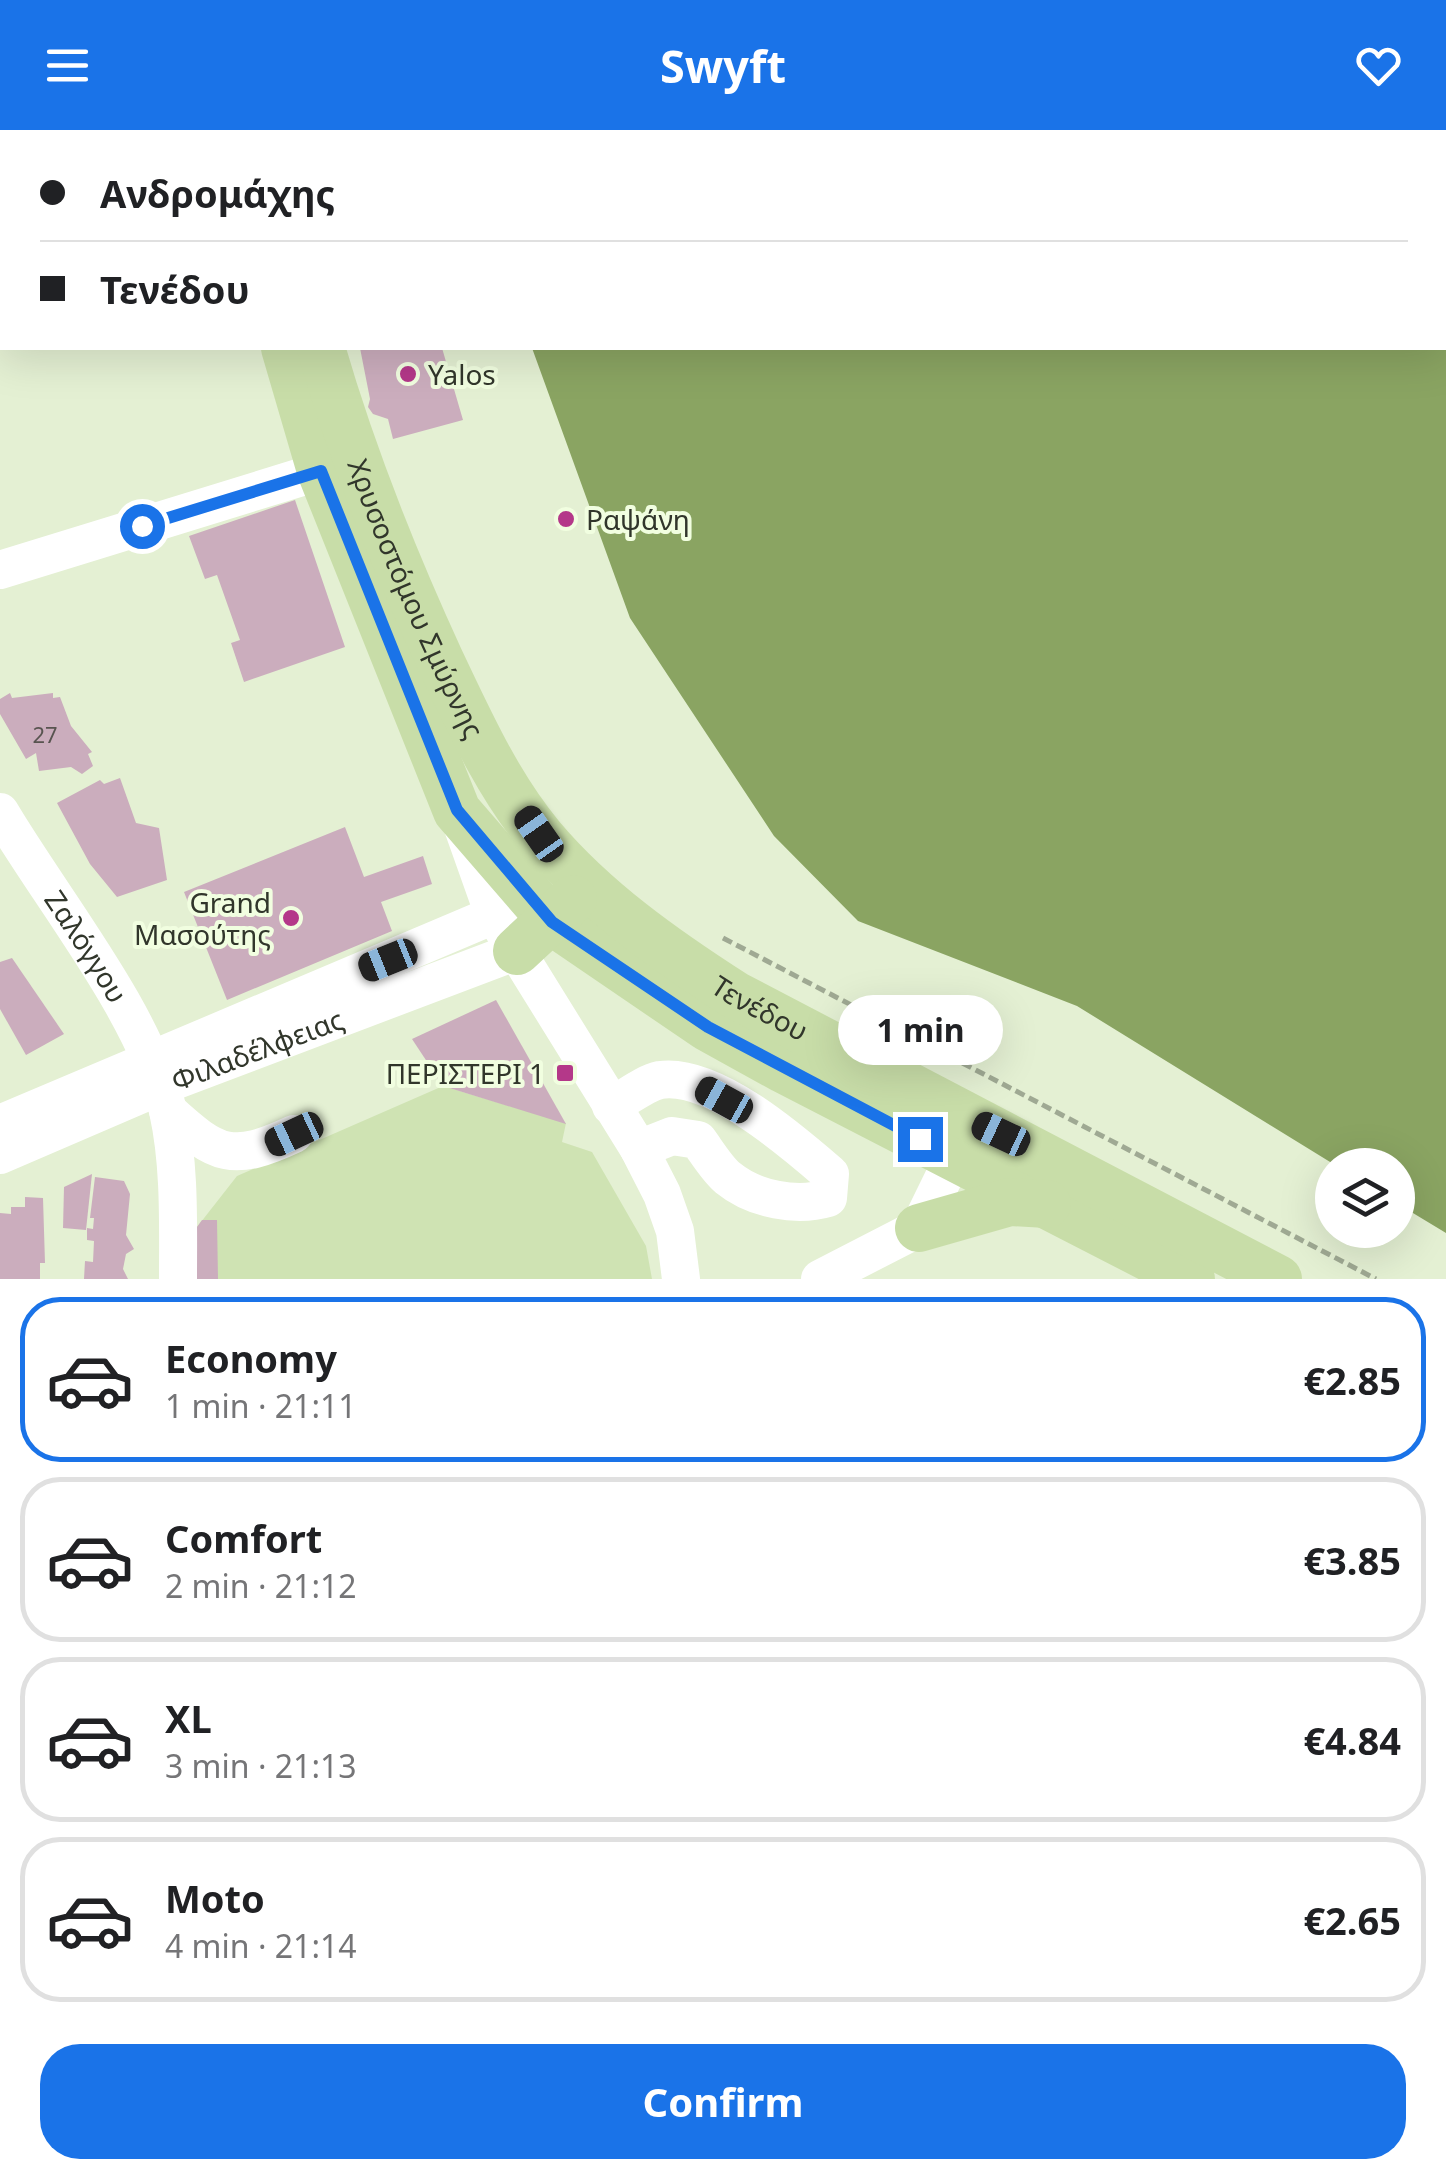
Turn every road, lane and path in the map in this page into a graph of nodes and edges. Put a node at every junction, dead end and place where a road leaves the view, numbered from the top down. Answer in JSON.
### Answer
{"nodes":[{"id":1,"x":286,"y":350,"type":"edge"},
{"id":2,"x":323,"y":350,"type":"edge"},
{"id":3,"x":321,"y":471,"type":"junction"},
{"id":4,"x":0,"y":570,"type":"edge"},
{"id":5,"x":0,"y":812,"type":"edge"},
{"id":6,"x":562,"y":859,"type":"junction"},
{"id":7,"x":522,"y":920,"type":"junction"},
{"id":8,"x":718,"y":936,"type":"dead end"},
{"id":9,"x":158,"y":1086,"type":"junction"},
{"id":10,"x":611,"y":1106,"type":"junction"},
{"id":11,"x":0,"y":1124,"type":"edge"},
{"id":12,"x":294,"y":1134,"type":"dead end"},
{"id":13,"x":963,"y":1139,"type":"junction"},
{"id":14,"x":639,"y":1149,"type":"junction"},
{"id":15,"x":0,"y":1155,"type":"edge"},
{"id":16,"x":1048,"y":1204,"type":"junction"},
{"id":17,"x":919,"y":1228,"type":"junction"},
{"id":18,"x":679,"y":1262,"type":"edge"},
{"id":19,"x":178,"y":1279,"type":"edge"},
{"id":20,"x":709,"y":1279,"type":"edge"},
{"id":21,"x":820,"y":1279,"type":"edge"},
{"id":22,"x":1191,"y":1279,"type":"edge"},
{"id":23,"x":1278,"y":1279,"type":"edge"},
{"id":24,"x":1376,"y":1279,"type":"edge"}],
"edges":[{"from":1,"to":3,"type":"main road","name":"Χρυσοστόμου Σμύρνης"},
{"from":2,"to":6,"type":"main road","name":"Χρυσοστόμου Σμύρνης"},
{"from":3,"to":4,"type":"street"},
{"from":3,"to":7,"type":"main road","name":"Χρυσοστόμου Σμύρνης"},
{"from":5,"to":9,"type":"street","name":"Ζαλόγγου"},
{"from":6,"to":7,"type":"main road"},
{"from":6,"to":13,"type":"main road","name":"Τενέδου"},
{"from":7,"to":9,"type":"street","name":"Φιλαδέλφειας"},
{"from":7,"to":10,"type":"street","name":"Χρυσοστόμου Σμύρνης"},
{"from":7,"to":13,"type":"main road","name":"Τενέδου"},
{"from":8,"to":24,"type":"path"},
{"from":9,"to":11,"type":"street","name":"Φιλαδέλφειας"},
{"from":9,"to":12,"type":"street"},
{"from":9,"to":15,"type":"street","name":"Φιλαδέλφειας"},
{"from":9,"to":19,"type":"street"},
{"from":10,"to":14,"type":"street","name":"Χρυσοστόμου Σμύρνης"},
{"from":10,"to":14,"type":"street"},
{"from":13,"to":16,"type":"main road","name":"Τενέδου"},
{"from":13,"to":17,"type":"street"},
{"from":13,"to":23,"type":"main road","name":"Τενέδου"},
{"from":14,"to":18,"type":"street","name":"Χρυσοστόμου Σμύρνης"},
{"from":16,"to":17,"type":"main road"},
{"from":16,"to":22,"type":"main road","name":"Τενέδου"},
{"from":17,"to":21,"type":"street"},
{"from":18,"to":20,"type":"street"}]}
